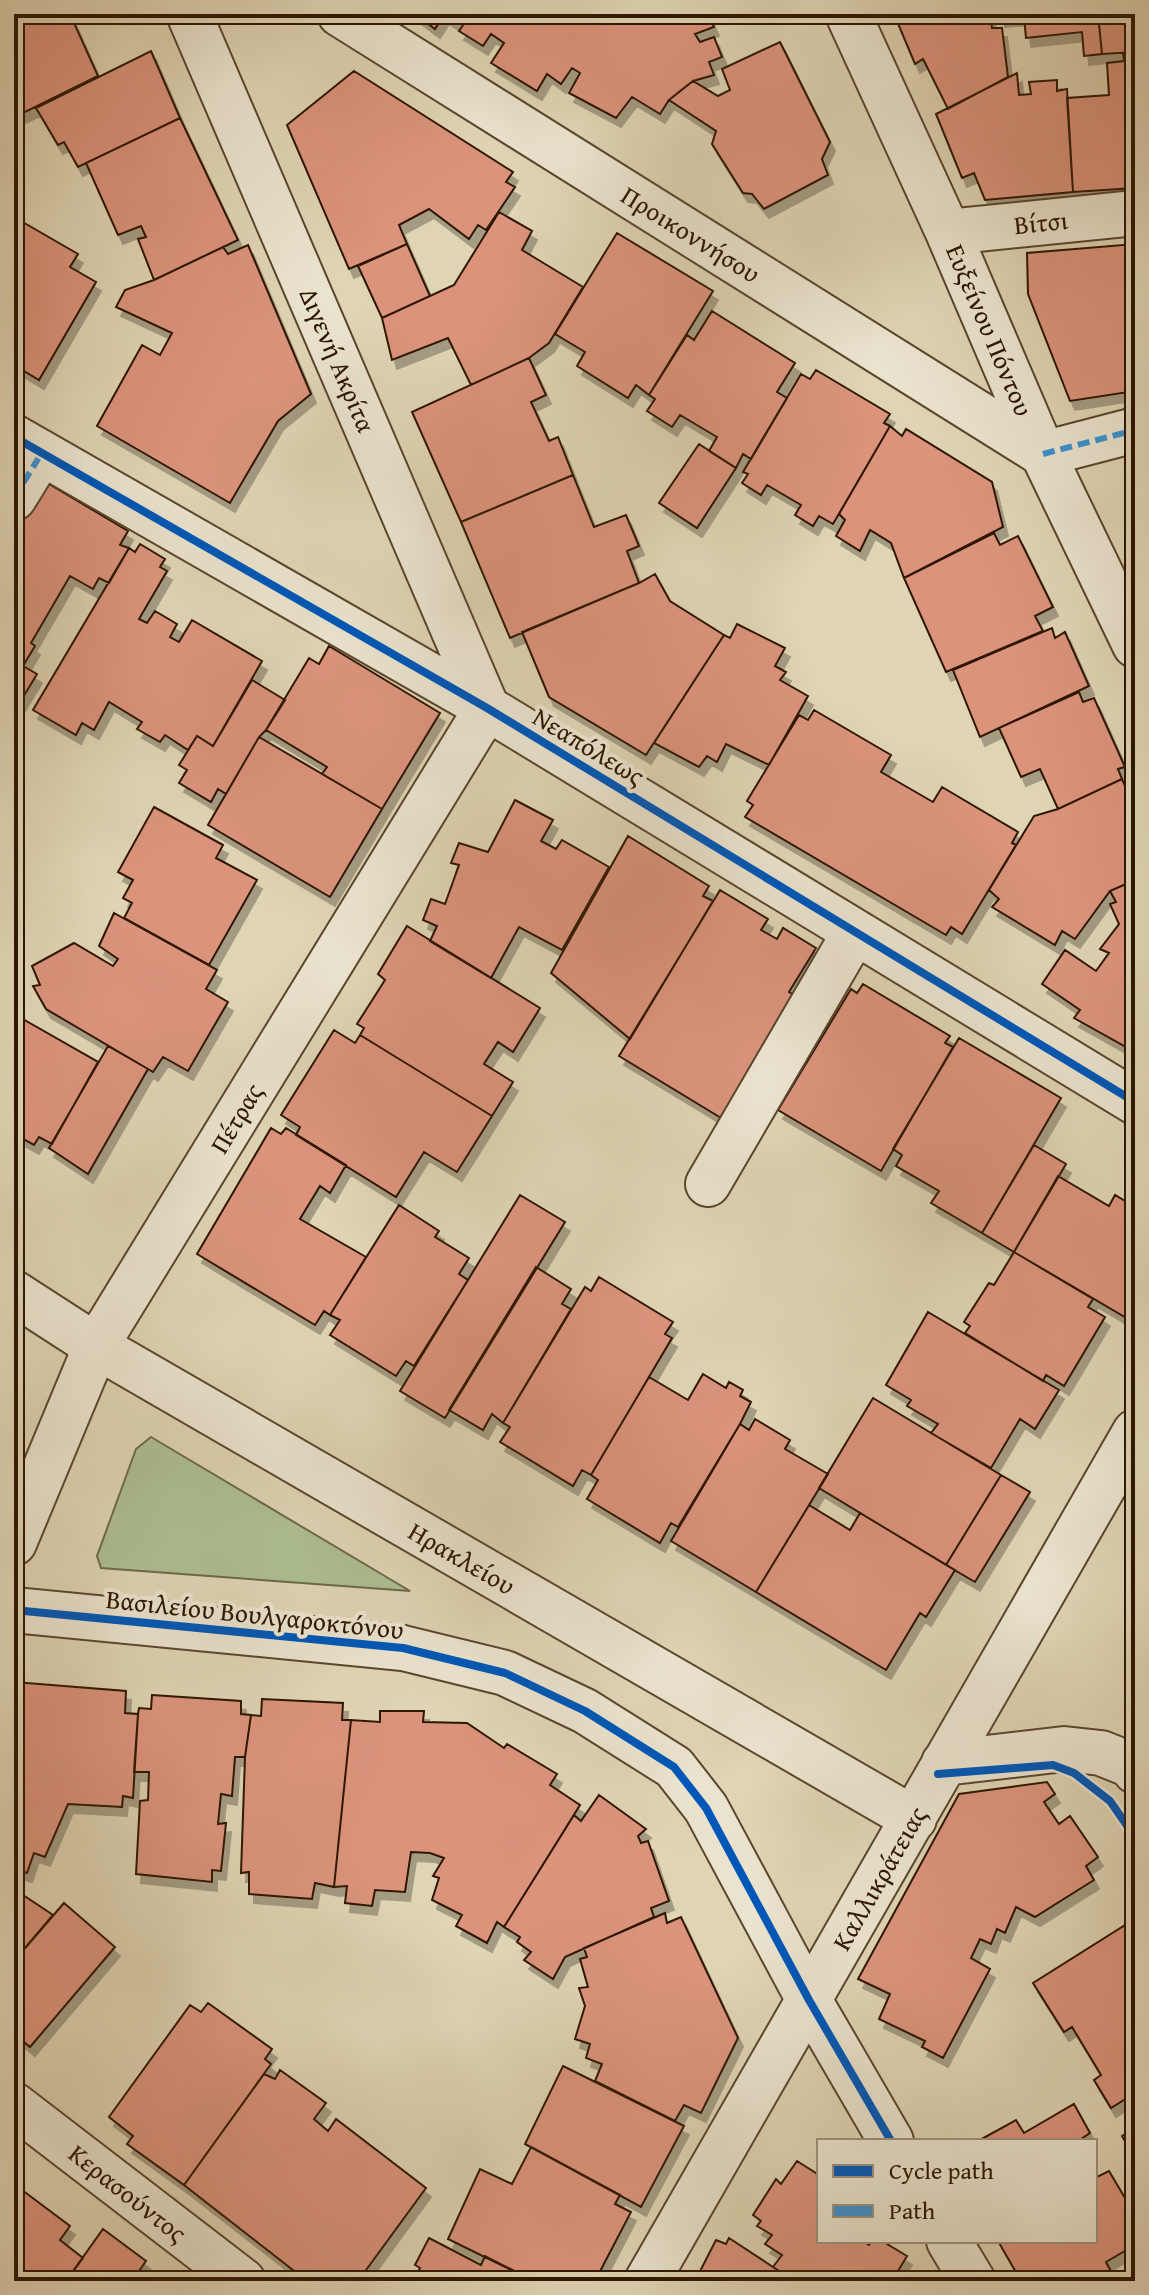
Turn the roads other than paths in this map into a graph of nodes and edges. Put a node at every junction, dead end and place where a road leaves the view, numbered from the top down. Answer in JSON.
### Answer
{"nodes":[{"id":1,"x":189,"y":14,"type":"edge"},
{"id":2,"x":340,"y":14,"type":"edge"},
{"id":3,"x":848,"y":14,"type":"edge"},
{"id":4,"x":1135,"y":213,"type":"edge"},
{"id":5,"x":948,"y":232,"type":"junction"},
{"id":6,"x":1135,"y":430,"type":"edge"},
{"id":7,"x":28,"y":445,"type":"edge"},
{"id":8,"x":1043,"y":454,"type":"junction"},
{"id":9,"x":14,"y":498,"type":"edge"},
{"id":10,"x":1135,"y":645,"type":"edge"},
{"id":11,"x":487,"y":708,"type":"junction"},
{"id":12,"x":855,"y":932,"type":"junction"},
{"id":13,"x":1135,"y":1102,"type":"edge"},
{"id":14,"x":708,"y":1184,"type":"dead end"},
{"id":15,"x":14,"y":1293,"type":"edge"},
{"id":16,"x":96,"y":1346,"type":"junction"},
{"id":17,"x":1135,"y":1432,"type":"edge"},
{"id":18,"x":14,"y":1543,"type":"edge"},
{"id":19,"x":14,"y":1610,"type":"edge"},
{"id":20,"x":944,"y":1763,"type":"junction"},
{"id":21,"x":1134,"y":1766,"type":"edge"},
{"id":22,"x":914,"y":1819,"type":"junction"},
{"id":23,"x":809,"y":2000,"type":"junction"},
{"id":24,"x":14,"y":2105,"type":"edge"},
{"id":25,"x":890,"y":2139,"type":"edge"},
{"id":26,"x":950,"y":2243,"type":"edge"},
{"id":27,"x":243,"y":2281,"type":"edge"},
{"id":28,"x":647,"y":2281,"type":"edge"},
{"id":29,"x":973,"y":2281,"type":"edge"}],
"edges":[{"from":1,"to":11,"type":"street","name":"Διγενή Ακρίτα"},
{"from":2,"to":8,"type":"street","name":"Προικοννήσου"},
{"from":3,"to":5,"type":"street","name":"Ευξείνου Πόντου"},
{"from":4,"to":5,"type":"street","name":"Βίτσι"},
{"from":5,"to":8,"type":"street","name":"Ευξείνου Πόντου"},
{"from":6,"to":8,"type":"street"},
{"from":7,"to":9,"type":"street"},
{"from":7,"to":11,"type":"street","name":"Νεαπόλεως"},
{"from":8,"to":10,"type":"street","name":"Ευξείνου Πόντου"},
{"from":11,"to":12,"type":"street","name":"Νεαπόλεως"},
{"from":11,"to":16,"type":"street","name":"Πέτρας"},
{"from":12,"to":13,"type":"street","name":"Νεαπόλεως"},
{"from":12,"to":14,"type":"street"},
{"from":15,"to":16,"type":"street","name":"Ηρακλείου"},
{"from":16,"to":18,"type":"street","name":"Πέτρας"},
{"from":16,"to":22,"type":"street","name":"Ηρακλείου"},
{"from":17,"to":20,"type":"street","name":"Καλλικράτειας"},
{"from":19,"to":23,"type":"street","name":"Βασιλείου Βουλγαροκτόνου"},
{"from":20,"to":21,"type":"street"},
{"from":20,"to":22,"type":"street","name":"Καλλικράτειας"},
{"from":22,"to":23,"type":"street","name":"Καλλικράτειας"},
{"from":23,"to":25,"type":"street"},
{"from":23,"to":28,"type":"street","name":"Καλλικράτειας"},
{"from":24,"to":27,"type":"street","name":"Κερασούντος"},
{"from":26,"to":29,"type":"street"}]}
